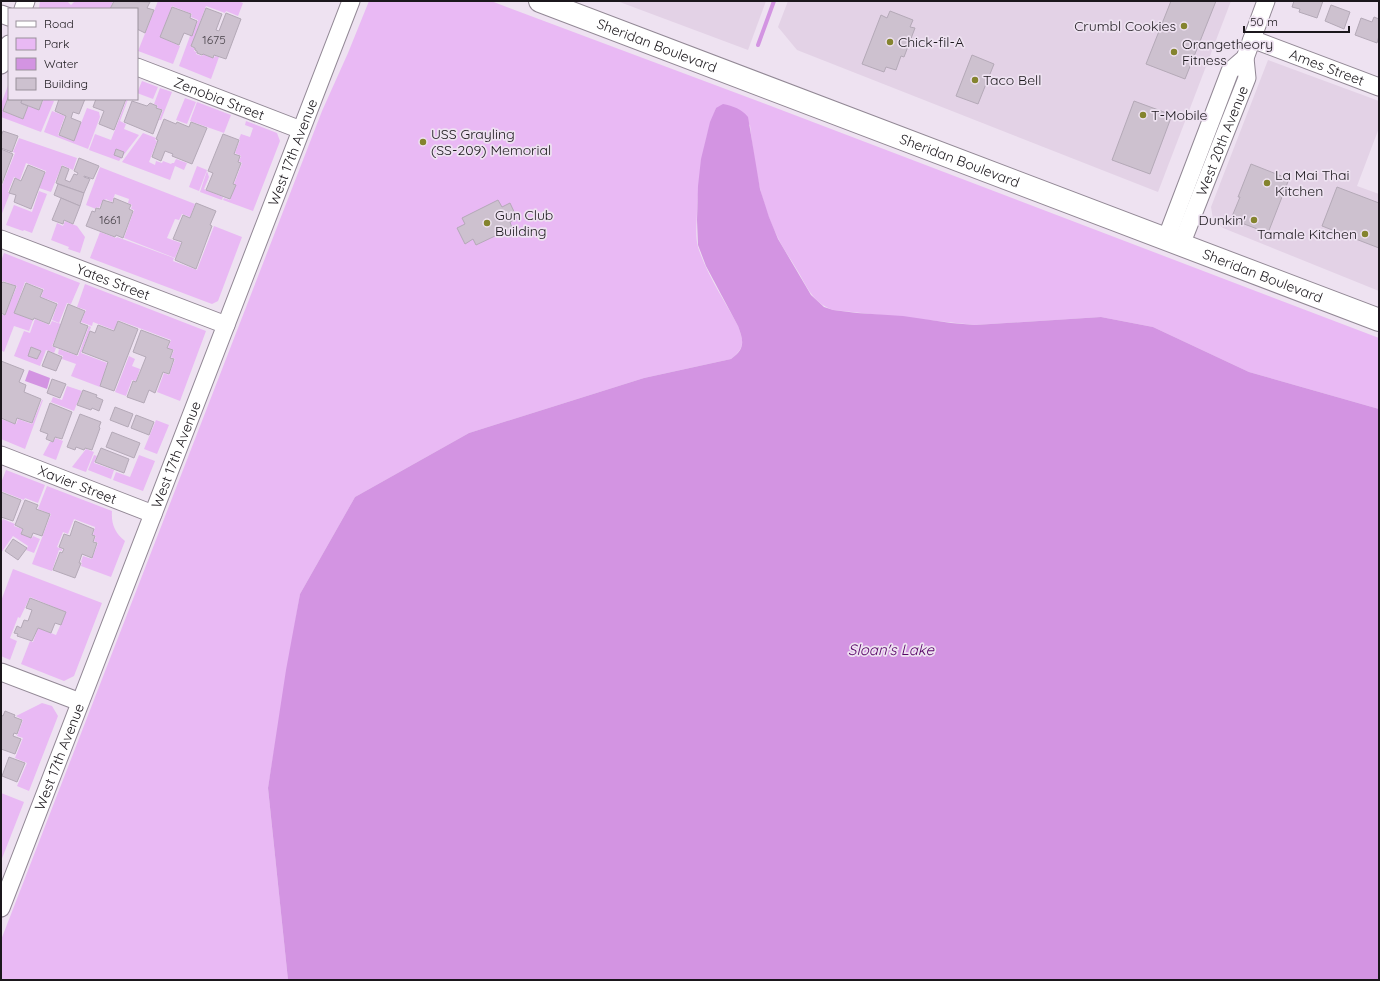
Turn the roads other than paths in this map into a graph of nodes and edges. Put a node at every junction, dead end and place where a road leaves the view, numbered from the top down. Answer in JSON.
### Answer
{"nodes":[{"id":1,"x":351,"y":1,"type":"edge"},
{"id":2,"x":540,"y":1,"type":"edge"},
{"id":3,"x":1266,"y":1,"type":"edge"},
{"id":4,"x":1252,"y":39,"type":"junction"},
{"id":5,"x":8,"y":47,"type":"edge"},
{"id":6,"x":1,"y":65,"type":"edge"},
{"id":7,"x":138,"y":66,"type":"edge"},
{"id":8,"x":1379,"y":87,"type":"edge"},
{"id":9,"x":301,"y":130,"type":"junction"},
{"id":10,"x":1,"y":239,"type":"edge"},
{"id":11,"x":1174,"y":242,"type":"junction"},
{"id":12,"x":1379,"y":320,"type":"edge"},
{"id":13,"x":226,"y":325,"type":"junction"},
{"id":14,"x":1,"y":455,"type":"edge"},
{"id":15,"x":153,"y":514,"type":"junction"},
{"id":16,"x":1,"y":672,"type":"edge"},
{"id":17,"x":80,"y":702,"type":"junction"},
{"id":18,"x":2,"y":902,"type":"edge"}],
"edges":[{"from":1,"to":9,"type":"street","name":"West 17th Avenue"},
{"from":2,"to":11,"type":"main road","name":"Sheridan Boulevard"},
{"from":3,"to":4,"type":"street","name":"West 20th Avenue"},
{"from":4,"to":8,"type":"street","name":"Ames Street"},
{"from":4,"to":11,"type":"street","name":"West 20th Avenue"},
{"from":5,"to":6,"type":"street"},
{"from":7,"to":9,"type":"street","name":"Zenobia Street"},
{"from":9,"to":13,"type":"street","name":"West 17th Avenue"},
{"from":10,"to":13,"type":"street","name":"Yates Street"},
{"from":11,"to":12,"type":"main road","name":"Sheridan Boulevard"},
{"from":13,"to":15,"type":"street","name":"West 17th Avenue"},
{"from":14,"to":15,"type":"street","name":"Xavier Street"},
{"from":15,"to":17,"type":"street","name":"West 17th Avenue"},
{"from":16,"to":17,"type":"street"},
{"from":17,"to":18,"type":"street","name":"West 17th Avenue"}]}
